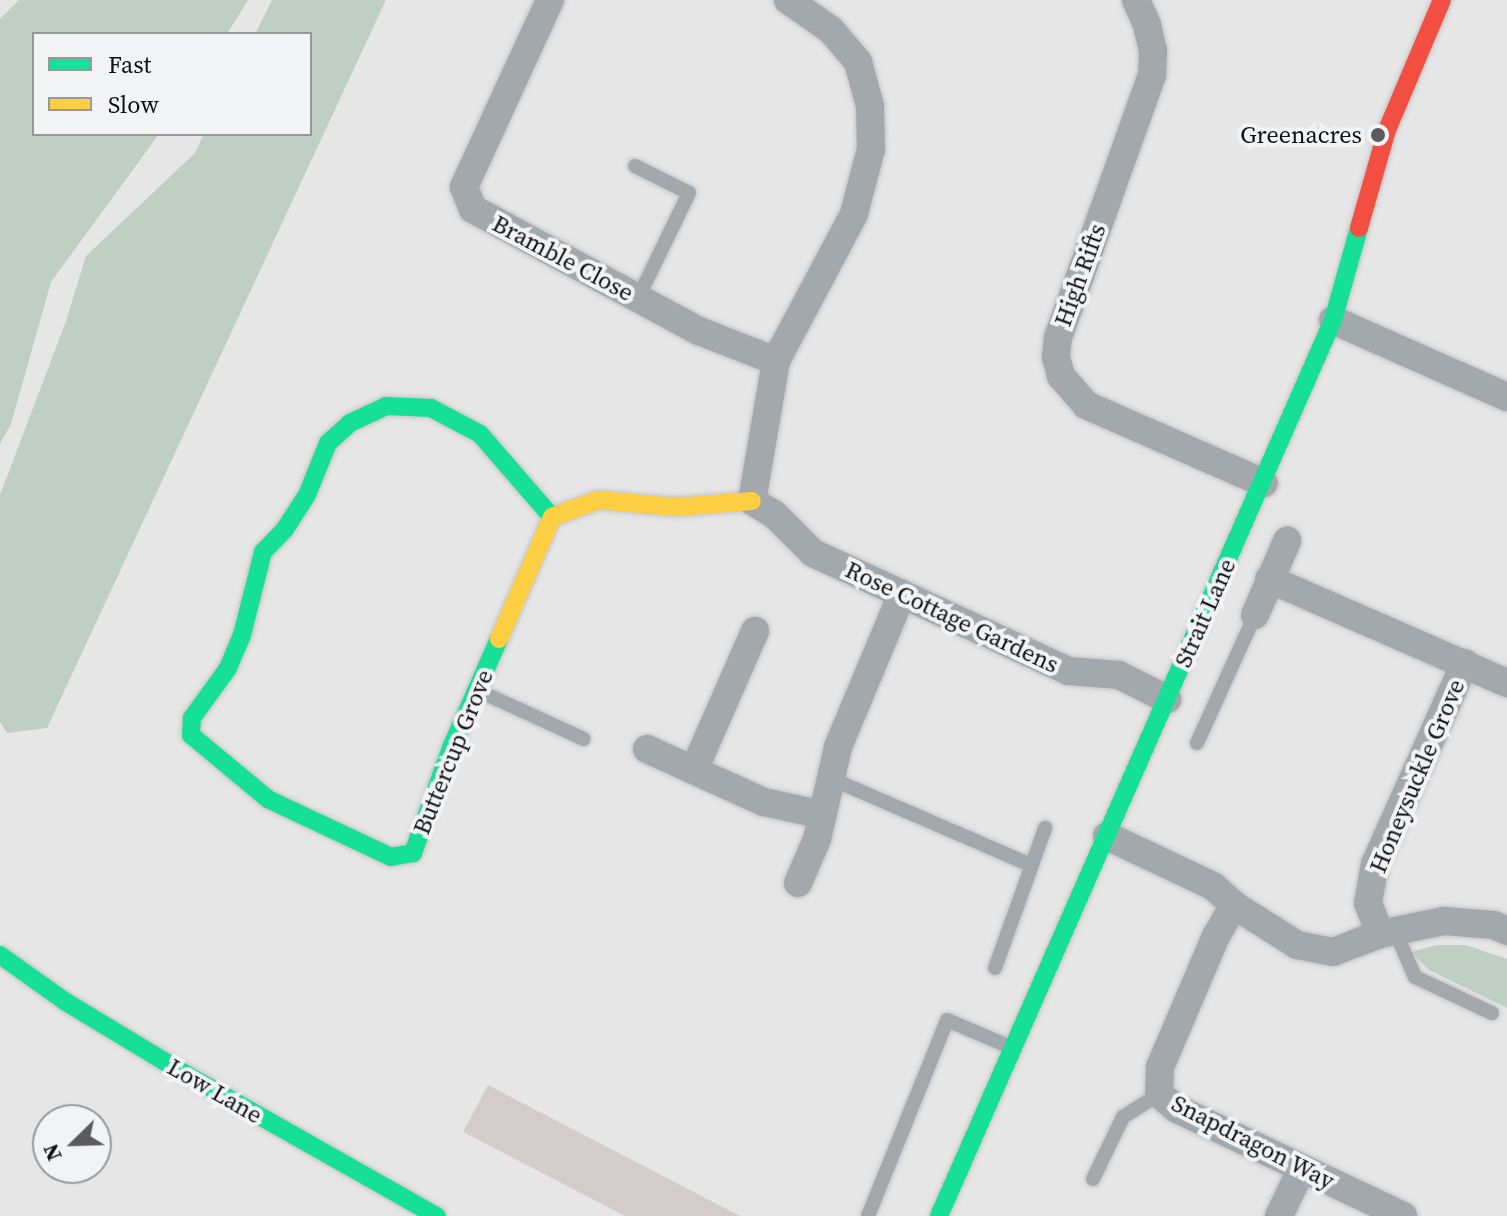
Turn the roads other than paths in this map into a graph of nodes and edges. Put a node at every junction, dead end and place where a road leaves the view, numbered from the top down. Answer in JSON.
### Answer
{"nodes":[{"id":1,"x":550,"y":0,"type":"edge"},
{"id":2,"x":788,"y":0,"type":"edge"},
{"id":3,"x":1136,"y":0,"type":"edge"},
{"id":4,"x":1442,"y":0,"type":"edge"},
{"id":5,"x":635,"y":166,"type":"dead end"},
{"id":6,"x":638,"y":298,"type":"junction"},
{"id":7,"x":1333,"y":320,"type":"junction"},
{"id":8,"x":776,"y":361,"type":"junction"},
{"id":9,"x":1507,"y":397,"type":"edge"},
{"id":10,"x":1264,"y":483,"type":"junction"},
{"id":11,"x":752,"y":501,"type":"junction"},
{"id":12,"x":552,"y":517,"type":"junction"},
{"id":13,"x":1287,"y":541,"type":"dead end"},
{"id":14,"x":1269,"y":579,"type":"junction"},
{"id":15,"x":902,"y":594,"type":"junction"},
{"id":16,"x":1255,"y":615,"type":"joint"},
{"id":17,"x":755,"y":631,"type":"dead end"},
{"id":18,"x":1465,"y":663,"type":"junction"},
{"id":19,"x":1507,"y":683,"type":"edge"},
{"id":20,"x":476,"y":690,"type":"junction"},
{"id":21,"x":1167,"y":699,"type":"junction"},
{"id":22,"x":584,"y":739,"type":"dead end"},
{"id":23,"x":1197,"y":743,"type":"dead end"},
{"id":24,"x":647,"y":749,"type":"dead end"},
{"id":25,"x":694,"y":770,"type":"junction"},
{"id":26,"x":832,"y":779,"type":"junction"},
{"id":27,"x":823,"y":815,"type":"junction"},
{"id":28,"x":1045,"y":828,"type":"dead end"},
{"id":29,"x":1107,"y":836,"type":"junction"},
{"id":30,"x":1031,"y":865,"type":"junction"},
{"id":31,"x":798,"y":883,"type":"dead end"},
{"id":32,"x":1234,"y":905,"type":"junction"},
{"id":33,"x":1507,"y":931,"type":"edge"},
{"id":34,"x":1388,"y":933,"type":"junction"},
{"id":35,"x":0,"y":955,"type":"edge"},
{"id":36,"x":995,"y":968,"type":"dead end"},
{"id":37,"x":1492,"y":1013,"type":"dead end"},
{"id":38,"x":1013,"y":1048,"type":"junction"},
{"id":39,"x":1159,"y":1094,"type":"junction"},
{"id":40,"x":1302,"y":1168,"type":"junction"},
{"id":41,"x":1093,"y":1179,"type":"dead end"},
{"id":42,"x":437,"y":1216,"type":"edge"},
{"id":43,"x":868,"y":1216,"type":"edge"},
{"id":44,"x":939,"y":1216,"type":"edge"},
{"id":45,"x":1279,"y":1216,"type":"edge"},
{"id":46,"x":1403,"y":1216,"type":"edge"}],
"edges":[{"from":1,"to":6,"type":"street","name":"Bramble Close"},
{"from":2,"to":8,"type":"street"},
{"from":3,"to":10,"type":"street","name":"High Rifts"},
{"from":4,"to":7,"type":"street","name":"Strait Lane"},
{"from":5,"to":6,"type":"lane"},
{"from":6,"to":8,"type":"street","name":"Bramble Close"},
{"from":7,"to":9,"type":"street"},
{"from":7,"to":10,"type":"street","name":"Strait Lane"},
{"from":8,"to":11,"type":"street"},
{"from":10,"to":21,"type":"street","name":"Strait Lane"},
{"from":11,"to":12,"type":"street"},
{"from":11,"to":15,"type":"street","name":"Rose Cottage Gardens"},
{"from":12,"to":20,"type":"street","name":"Buttercup Grove"},
{"from":12,"to":20,"type":"street","name":"Buttercup Grove"},
{"from":13,"to":14,"type":"street"},
{"from":14,"to":16,"type":"street"},
{"from":14,"to":18,"type":"street","name":"Honeysuckle Grove"},
{"from":15,"to":21,"type":"street","name":"Rose Cottage Gardens"},
{"from":15,"to":26,"type":"street"},
{"from":16,"to":23,"type":"lane"},
{"from":17,"to":25,"type":"street"},
{"from":18,"to":19,"type":"street","name":"Honeysuckle Grove"},
{"from":18,"to":34,"type":"street","name":"Honeysuckle Grove"},
{"from":20,"to":22,"type":"lane"},
{"from":21,"to":29,"type":"street","name":"Strait Lane"},
{"from":24,"to":25,"type":"street"},
{"from":25,"to":27,"type":"street"},
{"from":26,"to":27,"type":"street"},
{"from":26,"to":30,"type":"lane"},
{"from":27,"to":31,"type":"street"},
{"from":28,"to":30,"type":"lane"},
{"from":29,"to":32,"type":"street"},
{"from":29,"to":38,"type":"street","name":"Strait Lane"},
{"from":30,"to":36,"type":"lane"},
{"from":32,"to":34,"type":"street"},
{"from":32,"to":39,"type":"street","name":"Snapdragon Way"},
{"from":33,"to":34,"type":"street"},
{"from":34,"to":37,"type":"lane"},
{"from":35,"to":42,"type":"street","name":"Low Lane"},
{"from":38,"to":43,"type":"lane"},
{"from":38,"to":44,"type":"street","name":"Strait Lane"},
{"from":39,"to":40,"type":"street","name":"Snapdragon Way"},
{"from":39,"to":41,"type":"lane"},
{"from":40,"to":45,"type":"street"},
{"from":40,"to":46,"type":"street","name":"Snapdragon Way"}]}
